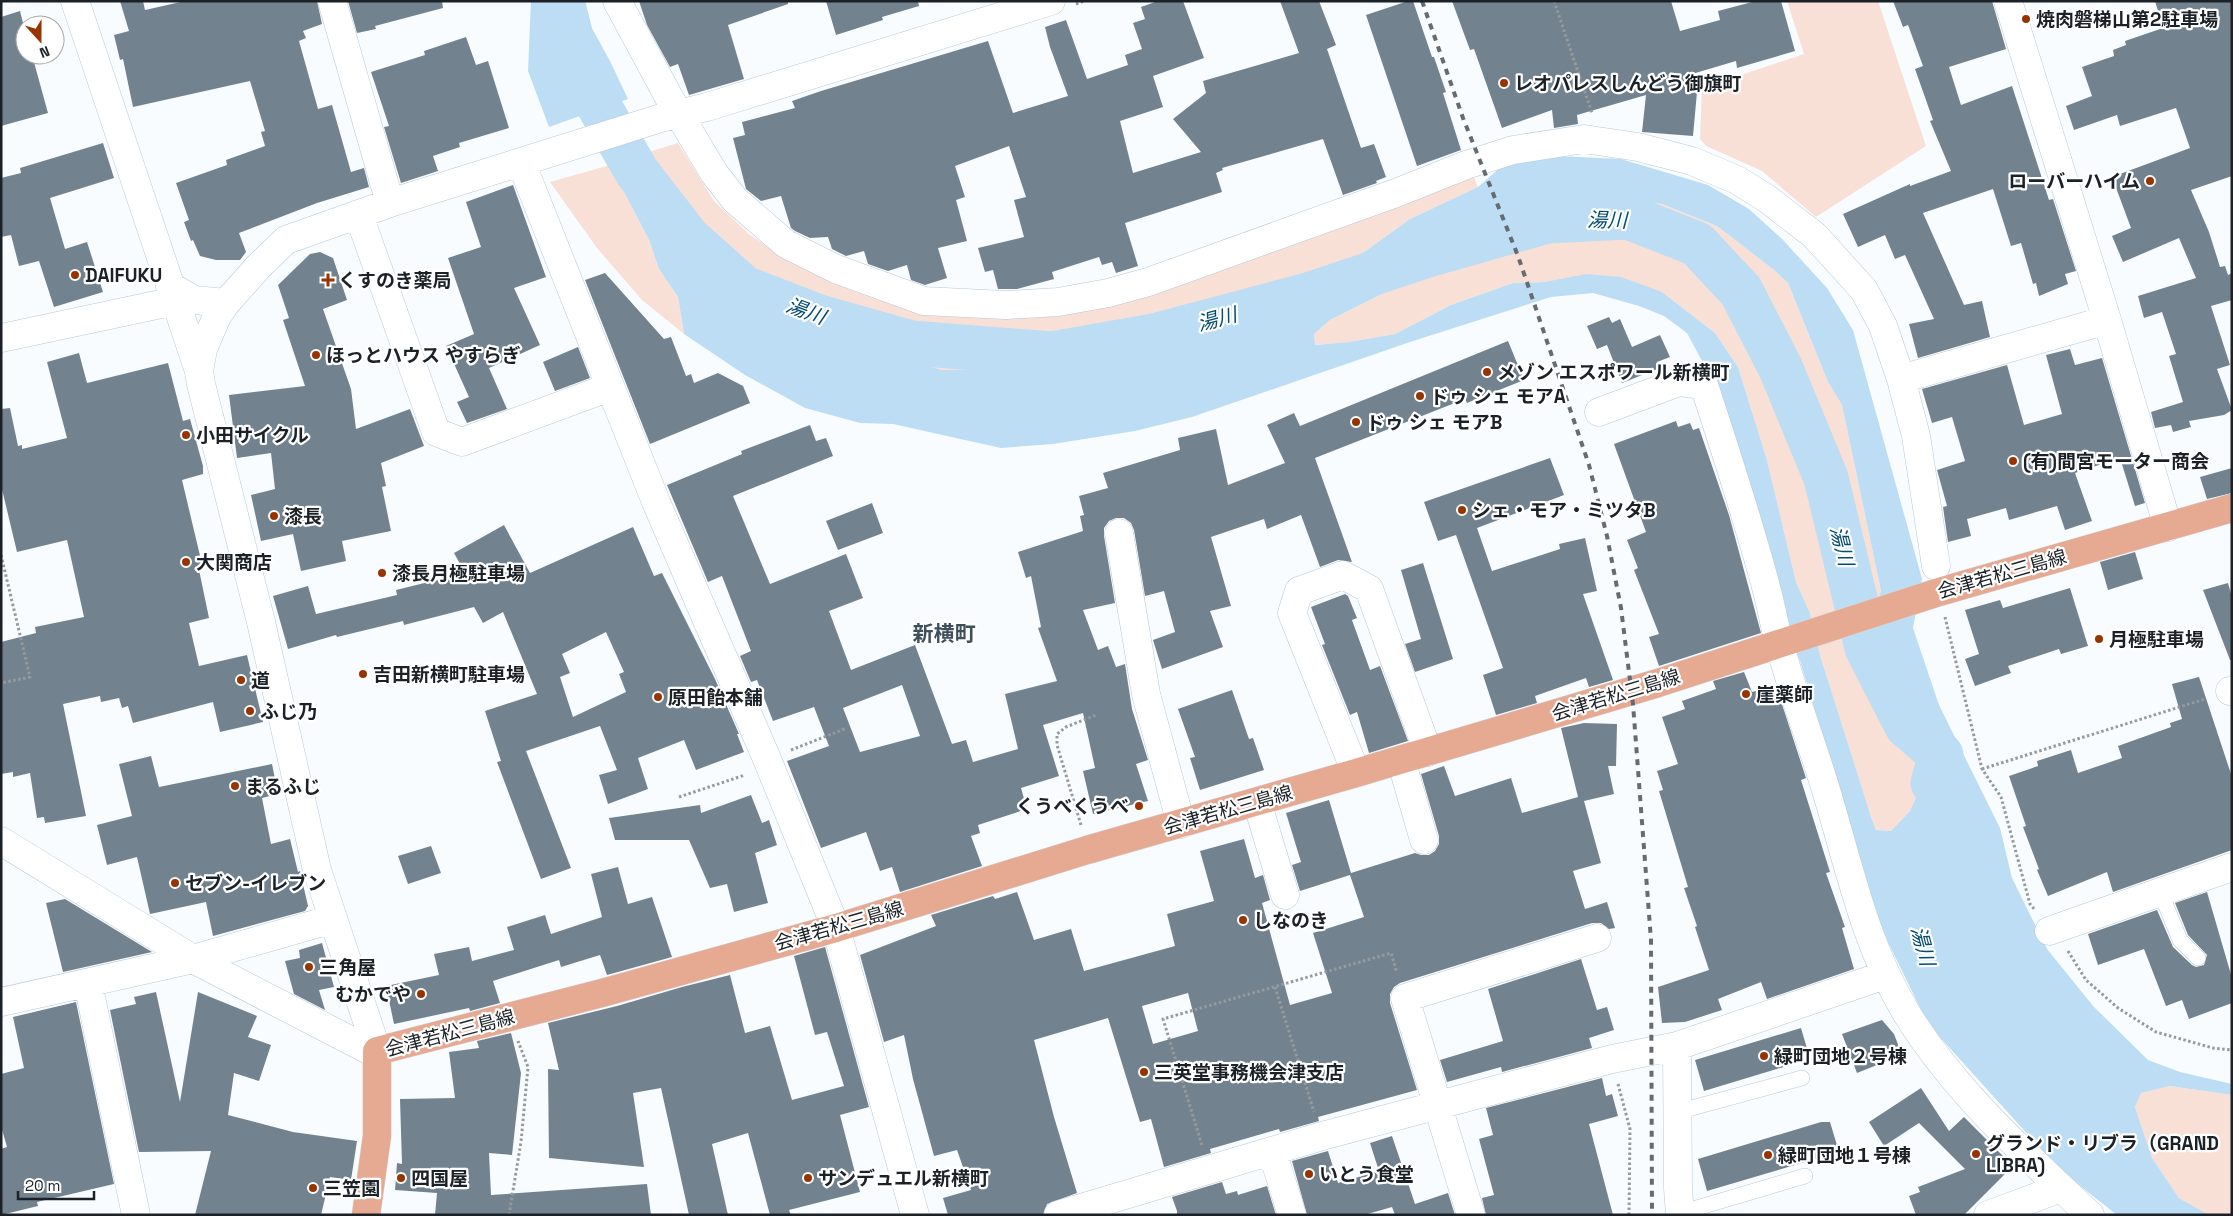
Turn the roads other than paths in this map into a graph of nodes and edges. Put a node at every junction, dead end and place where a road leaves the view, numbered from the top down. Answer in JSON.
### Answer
{"nodes":[{"id":1,"x":76,"y":1,"type":"edge"},
{"id":2,"x":332,"y":1,"type":"edge"},
{"id":3,"x":617,"y":1,"type":"edge"},
{"id":4,"x":1051,"y":1,"type":"edge"},
{"id":5,"x":2008,"y":1,"type":"edge"},
{"id":6,"x":669,"y":115,"type":"junction"},
{"id":7,"x":526,"y":160,"type":"junction"},
{"id":8,"x":390,"y":203,"type":"junction"},
{"id":9,"x":362,"y":224,"type":"dead end"},
{"id":10,"x":172,"y":294,"type":"junction"},
{"id":11,"x":226,"y":303,"type":"junction"},
{"id":12,"x":2107,"y":320,"type":"junction"},
{"id":13,"x":1,"y":338,"type":"edge"},
{"id":14,"x":199,"y":372,"type":"junction"},
{"id":15,"x":1901,"y":378,"type":"junction"},
{"id":16,"x":610,"y":386,"type":"junction"},
{"id":17,"x":1599,"y":412,"type":"dead end"},
{"id":18,"x":2232,"y":508,"type":"edge"},
{"id":19,"x":2168,"y":527,"type":"junction"},
{"id":20,"x":1118,"y":533,"type":"dead end"},
{"id":21,"x":1936,"y":584,"type":"junction"},
{"id":22,"x":1783,"y":642,"type":"junction"},
{"id":23,"x":1428,"y":752,"type":"junction"},
{"id":24,"x":1401,"y":760,"type":"junction"},
{"id":25,"x":1356,"y":773,"type":"junction"},
{"id":26,"x":1258,"y":802,"type":"junction"},
{"id":27,"x":1181,"y":824,"type":"junction"},
{"id":28,"x":1424,"y":840,"type":"dead end"},
{"id":29,"x":1,"y":841,"type":"edge"},
{"id":30,"x":2232,"y":867,"type":"edge"},
{"id":31,"x":2160,"y":891,"type":"junction"},
{"id":32,"x":1285,"y":895,"type":"dead end"},
{"id":33,"x":333,"y":919,"type":"junction"},
{"id":34,"x":836,"y":928,"type":"junction"},
{"id":35,"x":2049,"y":931,"type":"road end"},
{"id":36,"x":1597,"y":938,"type":"dead end"},
{"id":37,"x":2198,"y":958,"type":"dead end"},
{"id":38,"x":193,"y":959,"type":"junction"},
{"id":39,"x":1885,"y":975,"type":"junction"},
{"id":40,"x":88,"y":983,"type":"junction"},
{"id":41,"x":1,"y":1002,"type":"edge"},
{"id":42,"x":1677,"y":1046,"type":"junction"},
{"id":43,"x":377,"y":1051,"type":"junction"},
{"id":44,"x":1802,"y":1078,"type":"dead end"},
{"id":45,"x":1438,"y":1105,"type":"junction"},
{"id":46,"x":1678,"y":1112,"type":"junction"},
{"id":47,"x":1272,"y":1150,"type":"junction"},
{"id":48,"x":1805,"y":1176,"type":"dead end"},
{"id":49,"x":2061,"y":1188,"type":"junction"},
{"id":50,"x":1123,"y":1206,"type":"edge"},
{"id":51,"x":1680,"y":1214,"type":"edge"},
{"id":52,"x":136,"y":1215,"type":"edge"},
{"id":53,"x":366,"y":1215,"type":"edge"},
{"id":54,"x":915,"y":1215,"type":"edge"},
{"id":55,"x":1058,"y":1215,"type":"edge"},
{"id":56,"x":1292,"y":1215,"type":"edge"},
{"id":57,"x":1471,"y":1215,"type":"edge"},
{"id":58,"x":1988,"y":1215,"type":"edge"},
{"id":59,"x":2090,"y":1215,"type":"edge"}],
"edges":[{"from":1,"to":10,"type":"street"},
{"from":2,"to":8,"type":"street"},
{"from":3,"to":6,"type":"street"},
{"from":4,"to":6,"type":"street"},
{"from":5,"to":12,"type":"street"},
{"from":6,"to":7,"type":"street"},
{"from":6,"to":15,"type":"street"},
{"from":7,"to":8,"type":"street"},
{"from":7,"to":16,"type":"street"},
{"from":8,"to":11,"type":"street"},
{"from":9,"to":16,"type":"street"},
{"from":10,"to":11,"type":"street"},
{"from":10,"to":13,"type":"street"},
{"from":10,"to":14,"type":"street"},
{"from":11,"to":14,"type":"street"},
{"from":12,"to":15,"type":"street"},
{"from":12,"to":19,"type":"street"},
{"from":14,"to":33,"type":"street"},
{"from":15,"to":21,"type":"street"},
{"from":16,"to":34,"type":"street"},
{"from":17,"to":22,"type":"street"},
{"from":18,"to":19,"type":"main road","name":"会津若松三島線"},
{"from":19,"to":21,"type":"main road","name":"会津若松三島線"},
{"from":20,"to":27,"type":"street"},
{"from":21,"to":22,"type":"main road","name":"会津若松三島線"},
{"from":22,"to":23,"type":"main road","name":"会津若松三島線"},
{"from":22,"to":39,"type":"street"},
{"from":23,"to":24,"type":"main road","name":"会津若松三島線"},
{"from":23,"to":25,"type":"street"},
{"from":24,"to":25,"type":"main road","name":"会津若松三島線"},
{"from":24,"to":28,"type":"street"},
{"from":25,"to":26,"type":"main road","name":"会津若松三島線"},
{"from":26,"to":27,"type":"main road","name":"会津若松三島線"},
{"from":26,"to":32,"type":"street"},
{"from":27,"to":34,"type":"main road","name":"会津若松三島線"},
{"from":29,"to":38,"type":"street"},
{"from":30,"to":31,"type":"street"},
{"from":31,"to":35,"type":"street"},
{"from":31,"to":37,"type":"lane"},
{"from":33,"to":38,"type":"street"},
{"from":33,"to":43,"type":"street"},
{"from":34,"to":43,"type":"main road","name":"会津若松三島線"},
{"from":34,"to":54,"type":"street"},
{"from":36,"to":45,"type":"street"},
{"from":38,"to":40,"type":"street"},
{"from":38,"to":43,"type":"street"},
{"from":39,"to":42,"type":"street"},
{"from":39,"to":49,"type":"street"},
{"from":40,"to":41,"type":"street"},
{"from":40,"to":52,"type":"street"},
{"from":42,"to":45,"type":"street"},
{"from":42,"to":46,"type":"street"},
{"from":43,"to":53,"type":"main road","name":"会津若松三島線"},
{"from":44,"to":46,"type":"lane"},
{"from":45,"to":47,"type":"street"},
{"from":45,"to":57,"type":"street"},
{"from":46,"to":51,"type":"street"},
{"from":47,"to":50,"type":"street"},
{"from":47,"to":56,"type":"street"},
{"from":48,"to":51,"type":"lane"},
{"from":49,"to":58,"type":"street"},
{"from":49,"to":59,"type":"street"},
{"from":50,"to":55,"type":"street"}]}
